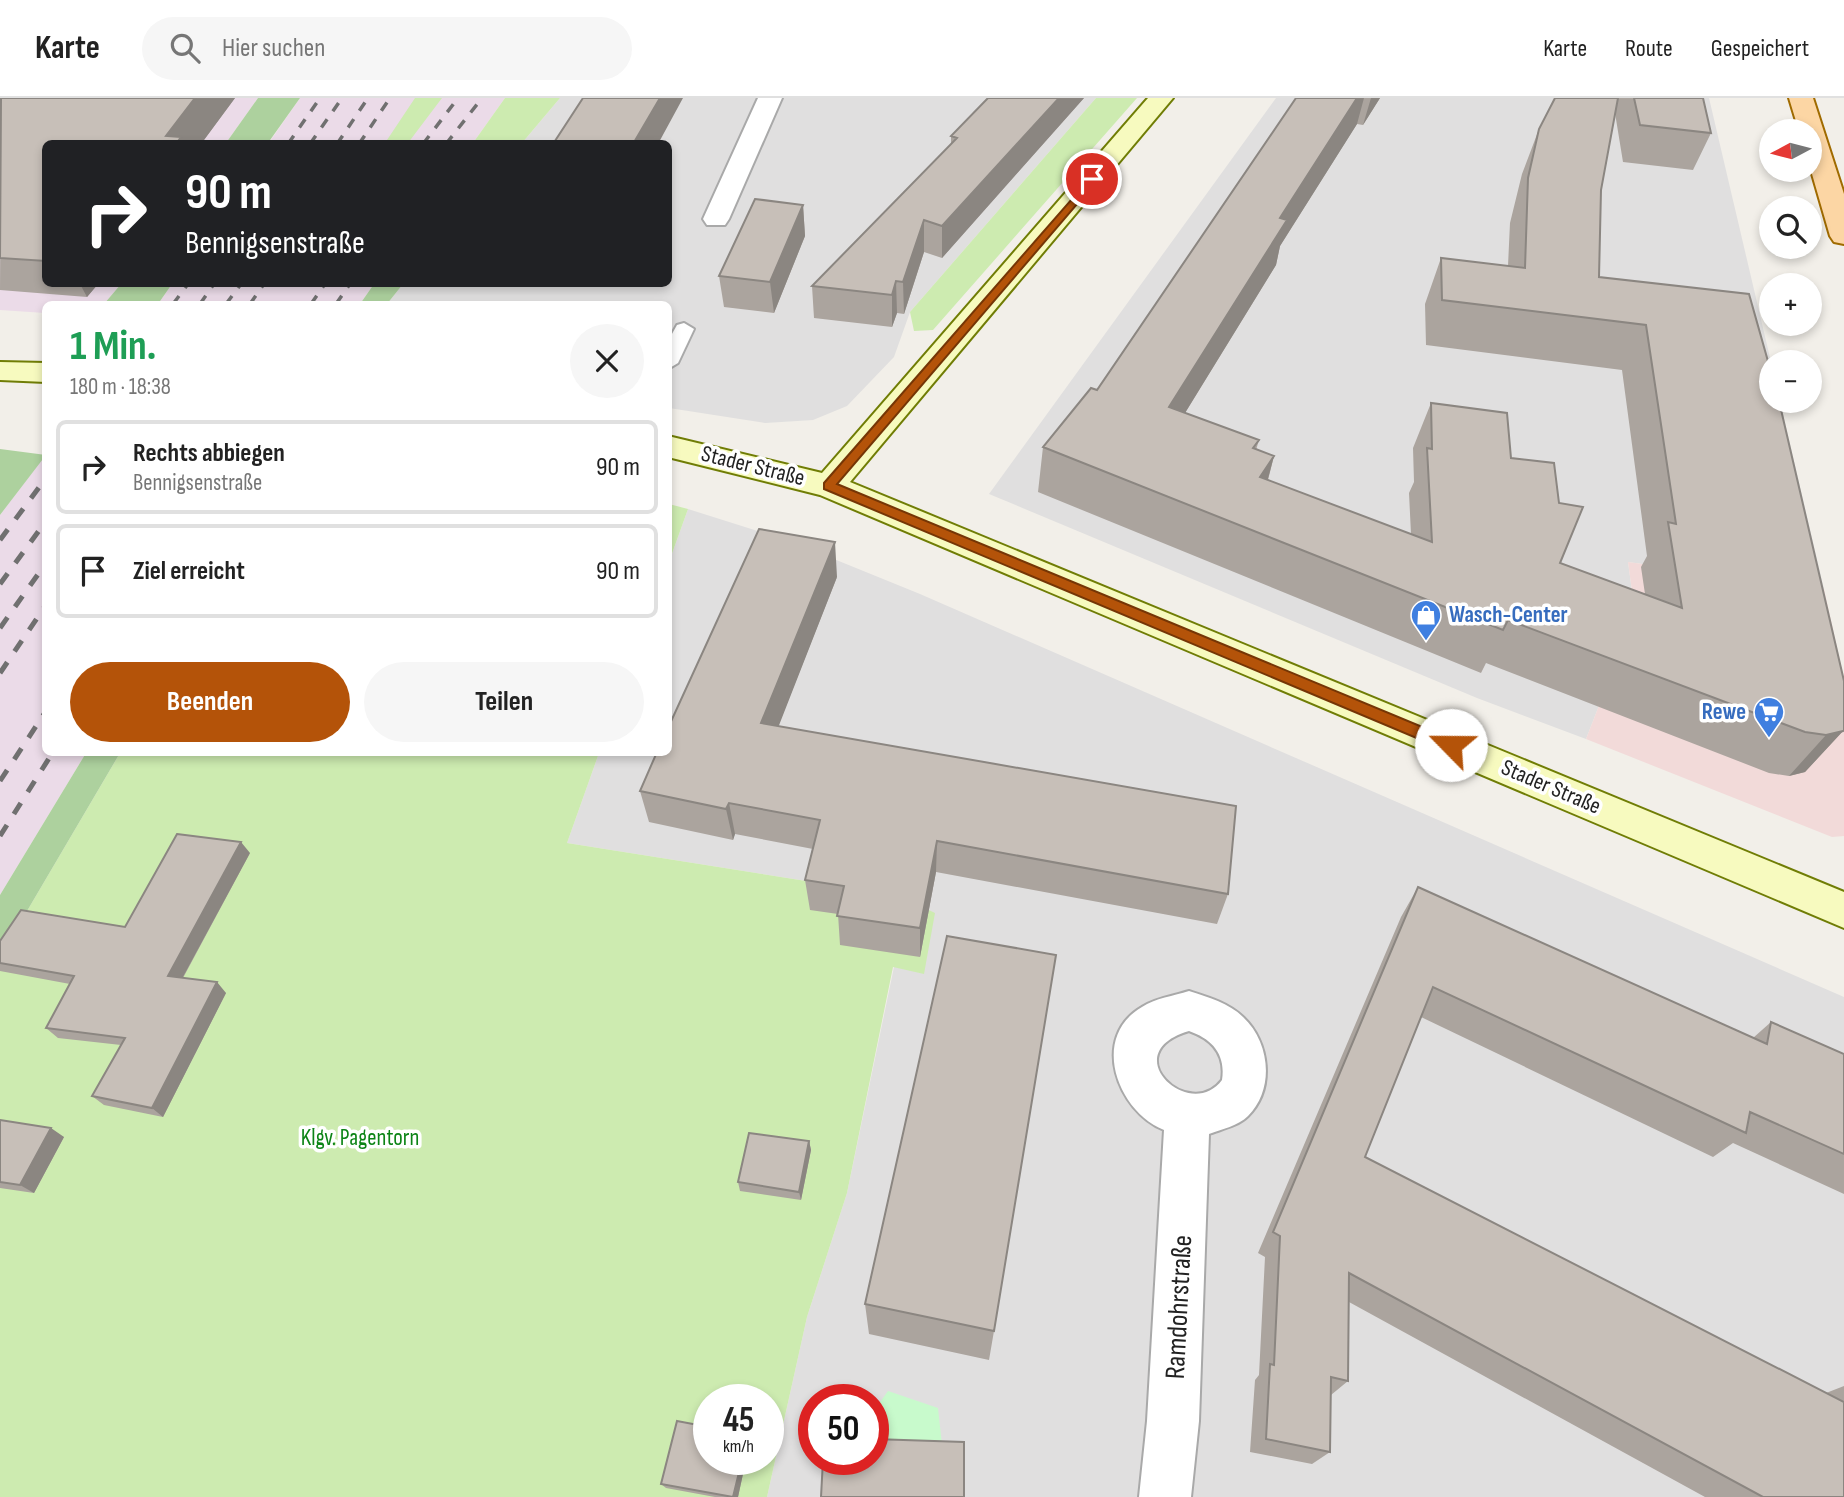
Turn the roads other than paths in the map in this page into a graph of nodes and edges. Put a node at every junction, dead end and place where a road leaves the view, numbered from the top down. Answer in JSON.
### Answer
{"nodes":[{"id":1,"x":770,"y":98,"type":"edge"},
{"id":2,"x":1161,"y":98,"type":"edge"},
{"id":3,"x":1801,"y":98,"type":"edge"},
{"id":4,"x":716,"y":219,"type":"dead end"},
{"id":5,"x":1844,"y":236,"type":"edge"},
{"id":6,"x":684,"y":329,"type":"dead end"},
{"id":7,"x":672,"y":354,"type":"edge"},
{"id":8,"x":0,"y":371,"type":"edge"},
{"id":9,"x":42,"y":373,"type":"edge"},
{"id":10,"x":672,"y":447,"type":"edge"},
{"id":11,"x":829,"y":486,"type":"junction"},
{"id":12,"x":1844,"y":910,"type":"edge"},
{"id":13,"x":1187,"y":1116,"type":"dead end"},
{"id":14,"x":1165,"y":1497,"type":"edge"}],
"edges":[{"from":1,"to":4,"type":"street"},
{"from":2,"to":11,"type":"main road"},
{"from":3,"to":5,"type":"main road"},
{"from":6,"to":7,"type":"lane"},
{"from":8,"to":9,"type":"main road"},
{"from":10,"to":11,"type":"main road","name":"Stader Straße"},
{"from":11,"to":12,"type":"main road","name":"Stader Straße"},
{"from":13,"to":14,"type":"street","name":"Ramdohrstraße"}]}
